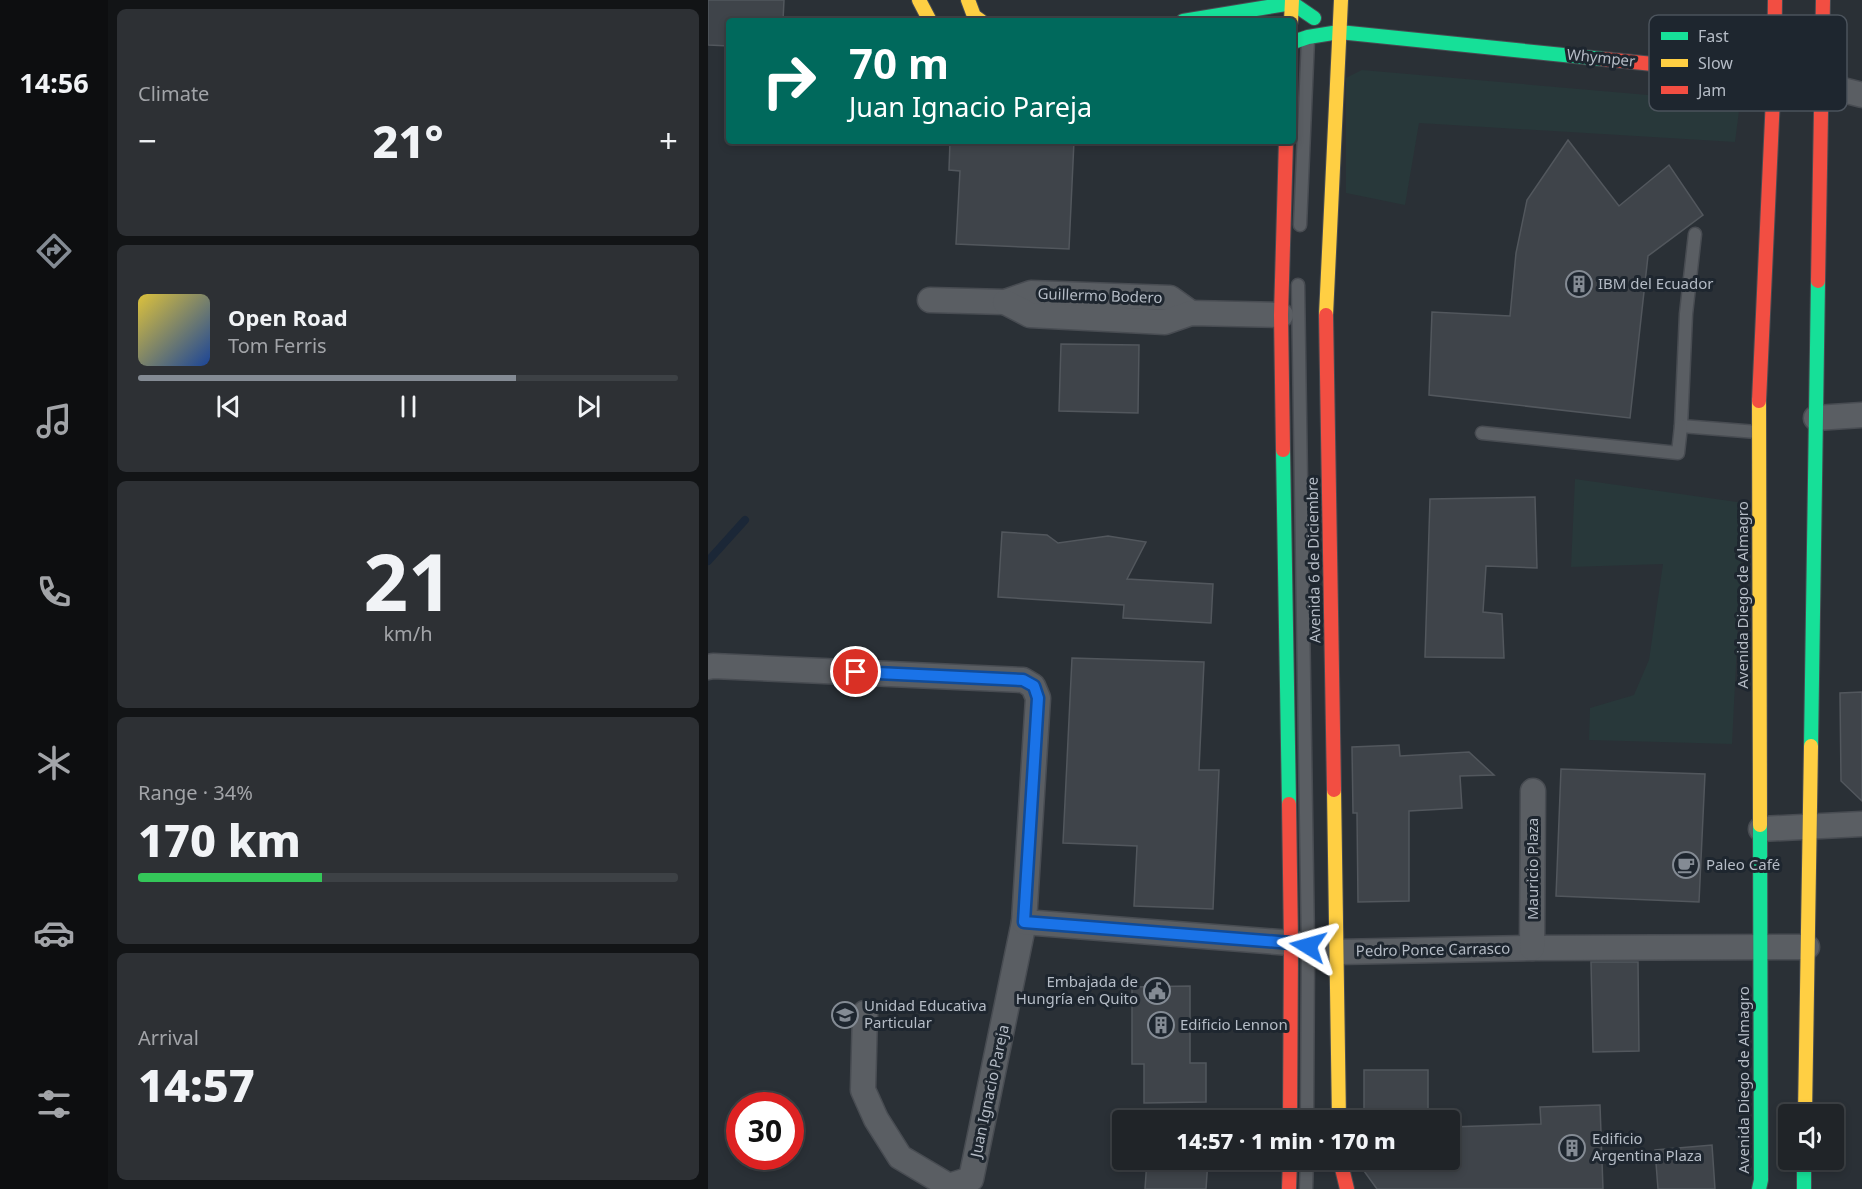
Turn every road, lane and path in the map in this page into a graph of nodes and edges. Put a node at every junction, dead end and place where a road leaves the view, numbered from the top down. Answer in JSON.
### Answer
{"nodes":[{"id":1,"x":919,"y":0,"type":"edge"},
{"id":2,"x":968,"y":0,"type":"edge"},
{"id":3,"x":1310,"y":0,"type":"edge"},
{"id":4,"x":1341,"y":0,"type":"edge"},
{"id":5,"x":1775,"y":0,"type":"edge"},
{"id":6,"x":1292,"y":1,"type":"edge"},
{"id":7,"x":1775,"y":15,"type":"edge"},
{"id":8,"x":1309,"y":16,"type":"junction"},
{"id":9,"x":928,"y":18,"type":"edge"},
{"id":10,"x":977,"y":18,"type":"edge"},
{"id":11,"x":1198,"y":18,"type":"edge"},
{"id":12,"x":1291,"y":18,"type":"edge"},
{"id":13,"x":1339,"y":32,"type":"junction"},
{"id":14,"x":1308,"y":37,"type":"junction"},
{"id":15,"x":1296,"y":41,"type":"edge"},
{"id":16,"x":1649,"y":63,"type":"edge"},
{"id":17,"x":1847,"y":91,"type":"edge"},
{"id":18,"x":1862,"y":95,"type":"edge"},
{"id":19,"x":1772,"y":111,"type":"edge"},
{"id":20,"x":1822,"y":111,"type":"edge"},
{"id":21,"x":1286,"y":144,"type":"edge"},
{"id":22,"x":1300,"y":232,"type":"dead end"},
{"id":23,"x":1695,"y":234,"type":"dead end"},
{"id":24,"x":1298,"y":267,"type":"dead end"},
{"id":25,"x":930,"y":300,"type":"dead end"},
{"id":26,"x":1281,"y":315,"type":"junction"},
{"id":27,"x":1862,"y":415,"type":"edge"},
{"id":28,"x":1816,"y":418,"type":"junction"},
{"id":29,"x":1681,"y":426,"type":"junction"},
{"id":30,"x":1758,"y":432,"type":"junction"},
{"id":31,"x":1482,"y":433,"type":"dead end"},
{"id":32,"x":708,"y":667,"type":"edge"},
{"id":33,"x":1533,"y":791,"type":"dead end"},
{"id":34,"x":1862,"y":824,"type":"edge"},
{"id":35,"x":1811,"y":827,"type":"junction"},
{"id":36,"x":1761,"y":829,"type":"junction"},
{"id":37,"x":1024,"y":922,"type":"junction"},
{"id":38,"x":1299,"y":945,"type":"junction"},
{"id":39,"x":1761,"y":947,"type":"junction"},
{"id":40,"x":1807,"y":947,"type":"junction"},
{"id":41,"x":1532,"y":948,"type":"junction"},
{"id":42,"x":1338,"y":952,"type":"junction"},
{"id":43,"x":865,"y":1013,"type":"dead end"},
{"id":44,"x":1804,"y":1104,"type":"edge"},
{"id":45,"x":1291,"y":1110,"type":"edge"},
{"id":46,"x":1307,"y":1110,"type":"edge"},
{"id":47,"x":1339,"y":1110,"type":"edge"},
{"id":48,"x":1290,"y":1170,"type":"edge"},
{"id":49,"x":1306,"y":1170,"type":"edge"},
{"id":50,"x":1307,"y":1170,"type":"edge"},
{"id":51,"x":1342,"y":1170,"type":"edge"},
{"id":52,"x":1804,"y":1170,"type":"edge"},
{"id":53,"x":1289,"y":1189,"type":"edge"},
{"id":54,"x":1306,"y":1189,"type":"edge"},
{"id":55,"x":1311,"y":1189,"type":"edge"},
{"id":56,"x":1347,"y":1189,"type":"edge"},
{"id":57,"x":1759,"y":1189,"type":"edge"},
{"id":58,"x":1804,"y":1189,"type":"edge"}],
"edges":[{"from":1,"to":9,"type":"main road"},
{"from":2,"to":10,"type":"main road"},
{"from":3,"to":8,"type":"lane"},
{"from":4,"to":13,"type":"main road","name":"Avenida 6 de Diciembre"},
{"from":5,"to":7,"type":"main road","name":"Avenida Diego de Almagro"},
{"from":6,"to":8,"type":"main road","name":"Whymper"},
{"from":6,"to":11,"type":"main road"},
{"from":6,"to":12,"type":"main road"},
{"from":8,"to":13,"type":"main road","name":"Whymper"},
{"from":8,"to":14,"type":"lane"},
{"from":13,"to":14,"type":"main road","name":"Whymper"},
{"from":13,"to":16,"type":"main road","name":"Whymper"},
{"from":13,"to":42,"type":"main road","name":"Avenida 6 de Diciembre"},
{"from":14,"to":15,"type":"main road","name":"Whymper"},
{"from":14,"to":22,"type":"lane"},
{"from":17,"to":18,"type":"street","name":"Whymper"},
{"from":19,"to":30,"type":"main road","name":"Avenida Diego de Almagro"},
{"from":20,"to":28,"type":"main road"},
{"from":21,"to":26,"type":"main road","name":"Avenida 6 de Diciembre"},
{"from":23,"to":29,"type":"lane"},
{"from":24,"to":38,"type":"lane"},
{"from":25,"to":26,"type":"street","name":"Guillermo Bodero"},
{"from":26,"to":38,"type":"main road","name":"Avenida 6 de Diciembre"},
{"from":27,"to":28,"type":"street"},
{"from":28,"to":35,"type":"main road"},
{"from":29,"to":30,"type":"lane"},
{"from":29,"to":31,"type":"lane"},
{"from":30,"to":36,"type":"main road","name":"Avenida Diego de Almagro"},
{"from":32,"to":37,"type":"street","name":"Juan Ignacio Pareja"},
{"from":33,"to":41,"type":"street","name":"Mauricio Plaza"},
{"from":34,"to":35,"type":"street"},
{"from":35,"to":36,"type":"street"},
{"from":35,"to":40,"type":"main road"},
{"from":36,"to":39,"type":"main road","name":"Avenida Diego de Almagro"},
{"from":37,"to":38,"type":"street","name":"Pedro Ponce Carrasco"},
{"from":37,"to":43,"type":"street","name":"Juan Ignacio Pareja"},
{"from":38,"to":42,"type":"street","name":"Pedro Ponce Carrasco"},
{"from":38,"to":45,"type":"main road","name":"Avenida 6 de Diciembre"},
{"from":38,"to":46,"type":"lane"},
{"from":39,"to":40,"type":"street","name":"Pedro Ponce Carrasco"},
{"from":39,"to":41,"type":"street","name":"Pedro Ponce Carrasco"},
{"from":39,"to":57,"type":"main road","name":"Avenida Diego de Almagro"},
{"from":40,"to":44,"type":"main road"},
{"from":41,"to":42,"type":"street","name":"Pedro Ponce Carrasco"},
{"from":42,"to":47,"type":"main road","name":"Avenida 6 de Diciembre"},
{"from":48,"to":53,"type":"main road"},
{"from":49,"to":54,"type":"lane"},
{"from":50,"to":55,"type":"lane"},
{"from":51,"to":56,"type":"main road"},
{"from":52,"to":58,"type":"main road"}]}
